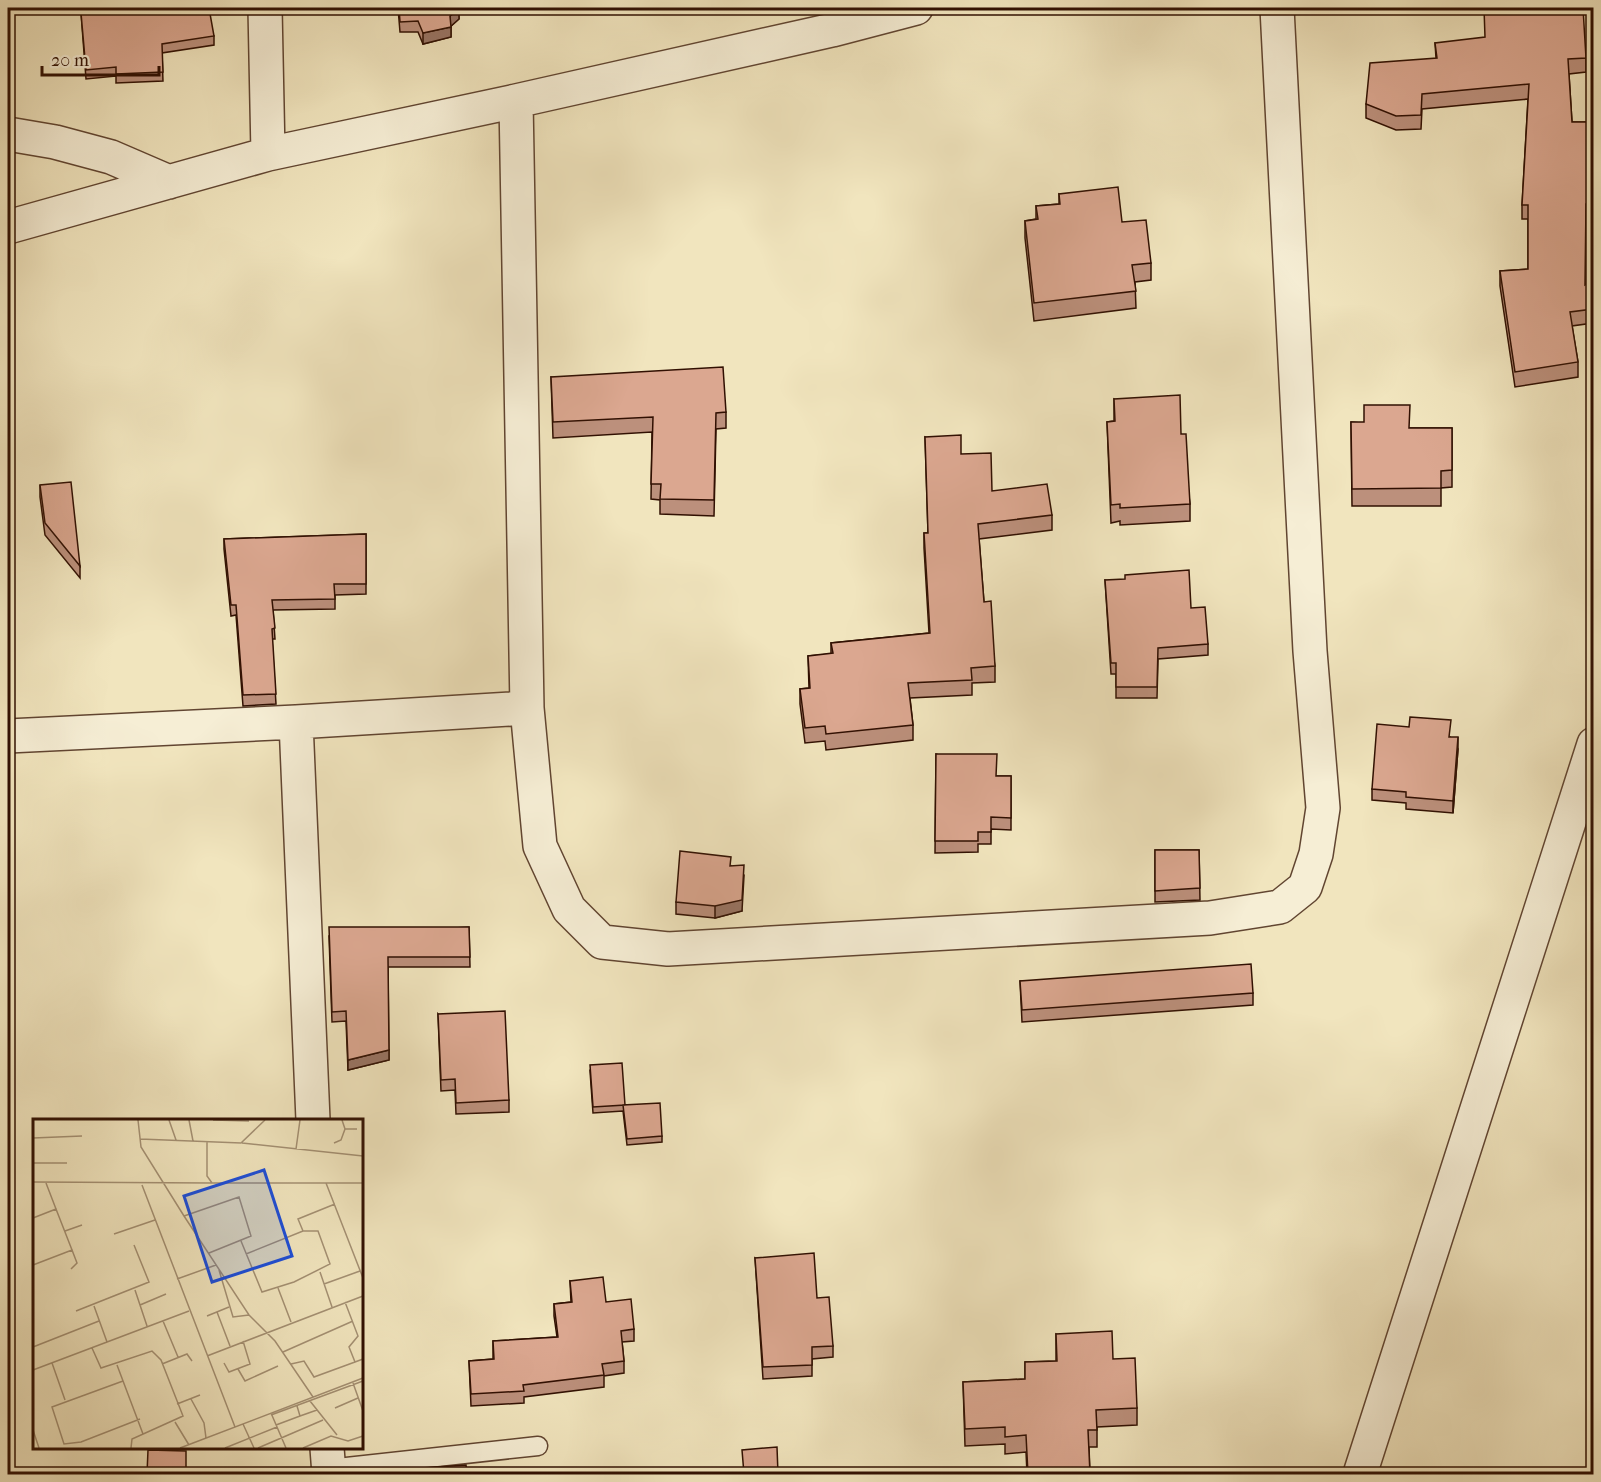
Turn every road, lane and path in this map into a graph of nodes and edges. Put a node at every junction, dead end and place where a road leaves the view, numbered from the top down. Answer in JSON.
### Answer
{"nodes":[{"id":1,"x":265,"y":8,"type":"edge"},
{"id":2,"x":916,"y":8,"type":"edge"},
{"id":3,"x":1277,"y":8,"type":"edge"},
{"id":4,"x":516,"y":101,"type":"junction"},
{"id":5,"x":8,"y":134,"type":"edge"},
{"id":6,"x":268,"y":154,"type":"junction"},
{"id":7,"x":169,"y":182,"type":"junction"},
{"id":8,"x":8,"y":227,"type":"edge"},
{"id":9,"x":527,"y":708,"type":"junction"},
{"id":10,"x":296,"y":722,"type":"junction"},
{"id":11,"x":8,"y":736,"type":"edge"},
{"id":12,"x":1593,"y":744,"type":"edge"},
{"id":13,"x":313,"y":1119,"type":"edge"},
{"id":14,"x":538,"y":1446,"type":"dead end"},
{"id":15,"x":328,"y":1464,"type":"edge"},
{"id":16,"x":1360,"y":1474,"type":"edge"}],
"edges":[{"from":1,"to":6,"type":"street"},
{"from":2,"to":4,"type":"street"},
{"from":3,"to":9,"type":"street"},
{"from":4,"to":6,"type":"street"},
{"from":4,"to":9,"type":"street"},
{"from":5,"to":7,"type":"street"},
{"from":6,"to":7,"type":"street"},
{"from":7,"to":8,"type":"street"},
{"from":9,"to":10,"type":"street"},
{"from":10,"to":11,"type":"street"},
{"from":10,"to":13,"type":"street"},
{"from":12,"to":16,"type":"street"},
{"from":14,"to":15,"type":"lane"}]}
